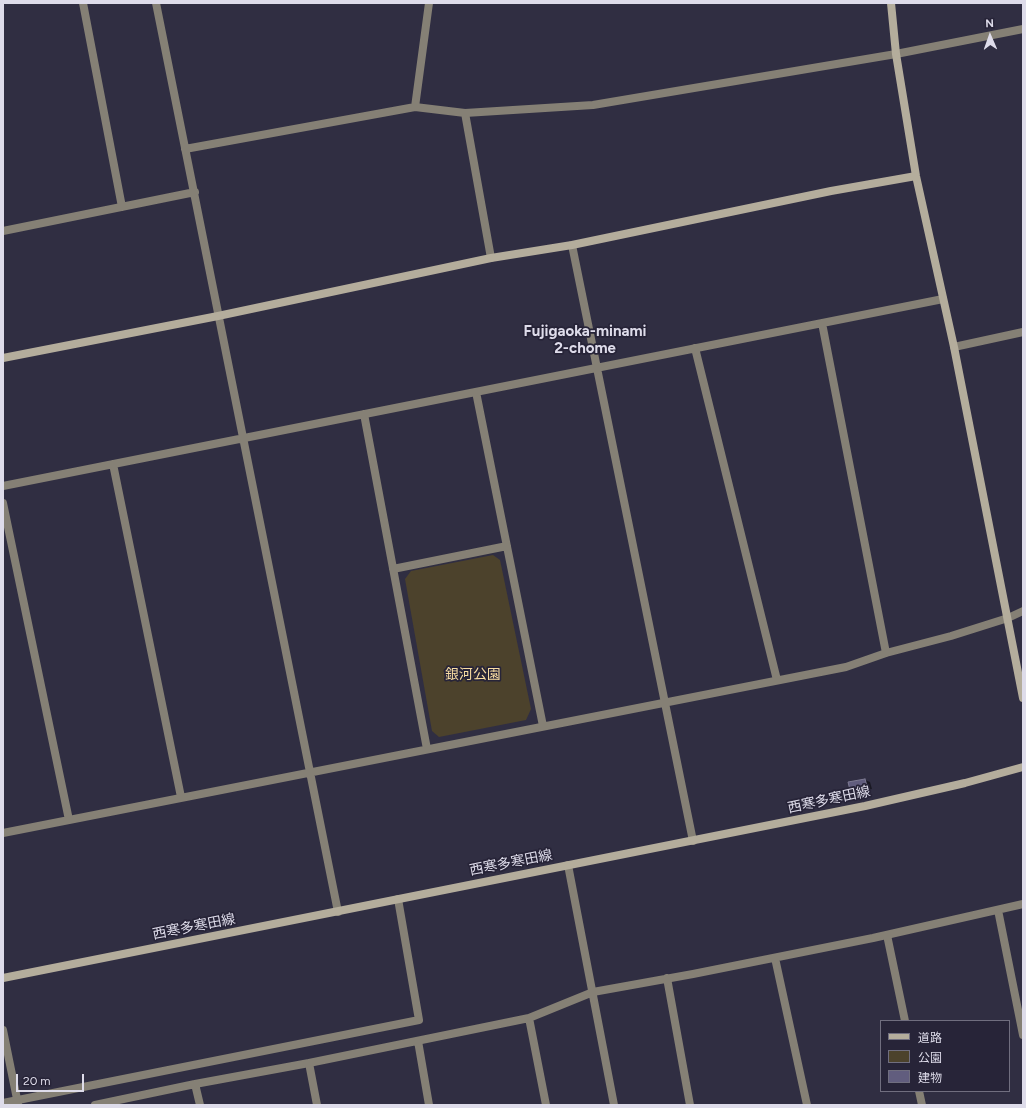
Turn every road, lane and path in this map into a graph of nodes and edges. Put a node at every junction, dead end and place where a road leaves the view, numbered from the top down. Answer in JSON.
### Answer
{"nodes":[{"id":1,"x":83,"y":3,"type":"edge"},
{"id":2,"x":156,"y":3,"type":"edge"},
{"id":3,"x":429,"y":3,"type":"edge"},
{"id":4,"x":891,"y":3,"type":"edge"},
{"id":5,"x":1023,"y":28,"type":"edge"},
{"id":6,"x":896,"y":54,"type":"junction"},
{"id":7,"x":415,"y":106,"type":"junction"},
{"id":8,"x":465,"y":113,"type":"junction"},
{"id":9,"x":185,"y":149,"type":"junction"},
{"id":10,"x":916,"y":176,"type":"junction"},
{"id":11,"x":195,"y":192,"type":"junction"},
{"id":12,"x":122,"y":207,"type":"junction"},
{"id":13,"x":3,"y":231,"type":"edge"},
{"id":14,"x":572,"y":244,"type":"junction"},
{"id":15,"x":491,"y":258,"type":"junction"},
{"id":16,"x":943,"y":299,"type":"junction"},
{"id":17,"x":218,"y":316,"type":"junction"},
{"id":18,"x":822,"y":323,"type":"junction"},
{"id":19,"x":1023,"y":332,"type":"edge"},
{"id":20,"x":954,"y":347,"type":"junction"},
{"id":21,"x":695,"y":348,"type":"junction"},
{"id":22,"x":3,"y":358,"type":"edge"},
{"id":23,"x":596,"y":368,"type":"junction"},
{"id":24,"x":476,"y":392,"type":"junction"},
{"id":25,"x":364,"y":414,"type":"junction"},
{"id":26,"x":243,"y":438,"type":"junction"},
{"id":27,"x":113,"y":464,"type":"junction"},
{"id":28,"x":3,"y":486,"type":"edge"},
{"id":29,"x":3,"y":503,"type":"edge"},
{"id":30,"x":507,"y":546,"type":"junction"},
{"id":31,"x":393,"y":569,"type":"junction"},
{"id":32,"x":1023,"y":611,"type":"edge"},
{"id":33,"x":1008,"y":618,"type":"junction"},
{"id":34,"x":886,"y":653,"type":"junction"},
{"id":35,"x":777,"y":680,"type":"junction"},
{"id":36,"x":1023,"y":698,"type":"edge"},
{"id":37,"x":664,"y":702,"type":"junction"},
{"id":38,"x":543,"y":726,"type":"junction"},
{"id":39,"x":427,"y":749,"type":"junction"},
{"id":40,"x":1023,"y":767,"type":"edge"},
{"id":41,"x":310,"y":772,"type":"junction"},
{"id":42,"x":181,"y":797,"type":"junction"},
{"id":43,"x":69,"y":820,"type":"junction"},
{"id":44,"x":3,"y":833,"type":"edge"},
{"id":45,"x":693,"y":841,"type":"junction"},
{"id":46,"x":568,"y":865,"type":"junction"},
{"id":47,"x":398,"y":899,"type":"junction"},
{"id":48,"x":1023,"y":904,"type":"edge"},
{"id":49,"x":998,"y":910,"type":"junction"},
{"id":50,"x":338,"y":912,"type":"junction"},
{"id":51,"x":888,"y":935,"type":"junction"},
{"id":52,"x":775,"y":958,"type":"junction"},
{"id":53,"x":3,"y":978,"type":"edge"},
{"id":54,"x":667,"y":978,"type":"junction"},
{"id":55,"x":593,"y":992,"type":"junction"},
{"id":56,"x":529,"y":1018,"type":"junction"},
{"id":57,"x":905,"y":1020,"type":"edge"},
{"id":58,"x":3,"y":1030,"type":"edge"},
{"id":59,"x":1023,"y":1035,"type":"edge"},
{"id":60,"x":418,"y":1041,"type":"junction"},
{"id":61,"x":309,"y":1063,"type":"junction"},
{"id":62,"x":196,"y":1084,"type":"junction"},
{"id":63,"x":920,"y":1092,"type":"edge"},
{"id":64,"x":3,"y":1103,"type":"edge"},
{"id":65,"x":18,"y":1103,"type":"edge"},
{"id":66,"x":95,"y":1105,"type":"edge"},
{"id":67,"x":200,"y":1105,"type":"edge"},
{"id":68,"x":317,"y":1105,"type":"edge"},
{"id":69,"x":429,"y":1105,"type":"edge"},
{"id":70,"x":546,"y":1105,"type":"edge"},
{"id":71,"x":614,"y":1105,"type":"edge"},
{"id":72,"x":690,"y":1105,"type":"edge"},
{"id":73,"x":806,"y":1105,"type":"edge"},
{"id":74,"x":922,"y":1105,"type":"edge"}],
"edges":[{"from":1,"to":12,"type":"street"},
{"from":2,"to":9,"type":"street"},
{"from":3,"to":7,"type":"street"},
{"from":4,"to":6,"type":"street"},
{"from":5,"to":6,"type":"street"},
{"from":6,"to":8,"type":"street"},
{"from":6,"to":10,"type":"street"},
{"from":7,"to":8,"type":"street"},
{"from":7,"to":9,"type":"street"},
{"from":8,"to":15,"type":"street"},
{"from":9,"to":11,"type":"street"},
{"from":10,"to":14,"type":"street"},
{"from":10,"to":16,"type":"street"},
{"from":11,"to":12,"type":"street"},
{"from":11,"to":17,"type":"street"},
{"from":12,"to":13,"type":"street"},
{"from":14,"to":15,"type":"street"},
{"from":14,"to":23,"type":"street"},
{"from":15,"to":17,"type":"street"},
{"from":16,"to":18,"type":"street"},
{"from":16,"to":20,"type":"street"},
{"from":17,"to":22,"type":"street"},
{"from":17,"to":26,"type":"street"},
{"from":18,"to":21,"type":"street"},
{"from":18,"to":34,"type":"street"},
{"from":19,"to":20,"type":"street"},
{"from":20,"to":33,"type":"street"},
{"from":21,"to":23,"type":"street"},
{"from":21,"to":35,"type":"street"},
{"from":23,"to":24,"type":"street"},
{"from":23,"to":37,"type":"street"},
{"from":24,"to":25,"type":"street"},
{"from":24,"to":30,"type":"street"},
{"from":25,"to":26,"type":"street"},
{"from":25,"to":31,"type":"street"},
{"from":26,"to":27,"type":"street"},
{"from":26,"to":41,"type":"street"},
{"from":27,"to":28,"type":"street"},
{"from":27,"to":42,"type":"street"},
{"from":29,"to":43,"type":"street"},
{"from":30,"to":31,"type":"street"},
{"from":30,"to":38,"type":"street"},
{"from":31,"to":39,"type":"street"},
{"from":32,"to":33,"type":"street"},
{"from":33,"to":34,"type":"street"},
{"from":33,"to":36,"type":"street"},
{"from":34,"to":35,"type":"street"},
{"from":35,"to":37,"type":"street"},
{"from":37,"to":38,"type":"street"},
{"from":37,"to":45,"type":"street"},
{"from":38,"to":39,"type":"street"},
{"from":39,"to":41,"type":"street"},
{"from":40,"to":45,"type":"street","name":"西寒多寒田線"},
{"from":41,"to":42,"type":"street"},
{"from":41,"to":50,"type":"street"},
{"from":42,"to":43,"type":"street"},
{"from":43,"to":44,"type":"street"},
{"from":45,"to":46,"type":"street","name":"西寒多寒田線"},
{"from":46,"to":47,"type":"street","name":"西寒多寒田線"},
{"from":46,"to":55,"type":"street"},
{"from":47,"to":50,"type":"street","name":"西寒多寒田線"},
{"from":47,"to":65,"type":"street"},
{"from":48,"to":49,"type":"street"},
{"from":49,"to":51,"type":"street"},
{"from":49,"to":59,"type":"street"},
{"from":50,"to":53,"type":"street","name":"西寒多寒田線"},
{"from":51,"to":52,"type":"street"},
{"from":51,"to":57,"type":"street"},
{"from":52,"to":54,"type":"street"},
{"from":52,"to":73,"type":"street"},
{"from":54,"to":55,"type":"street"},
{"from":54,"to":72,"type":"street"},
{"from":55,"to":56,"type":"street"},
{"from":55,"to":71,"type":"street"},
{"from":56,"to":60,"type":"street"},
{"from":56,"to":70,"type":"street"},
{"from":58,"to":65,"type":"street"},
{"from":60,"to":61,"type":"street"},
{"from":60,"to":69,"type":"street"},
{"from":61,"to":62,"type":"street"},
{"from":61,"to":68,"type":"street"},
{"from":62,"to":66,"type":"street"},
{"from":62,"to":67,"type":"street"},
{"from":63,"to":74,"type":"street"},
{"from":64,"to":65,"type":"street"}]}
